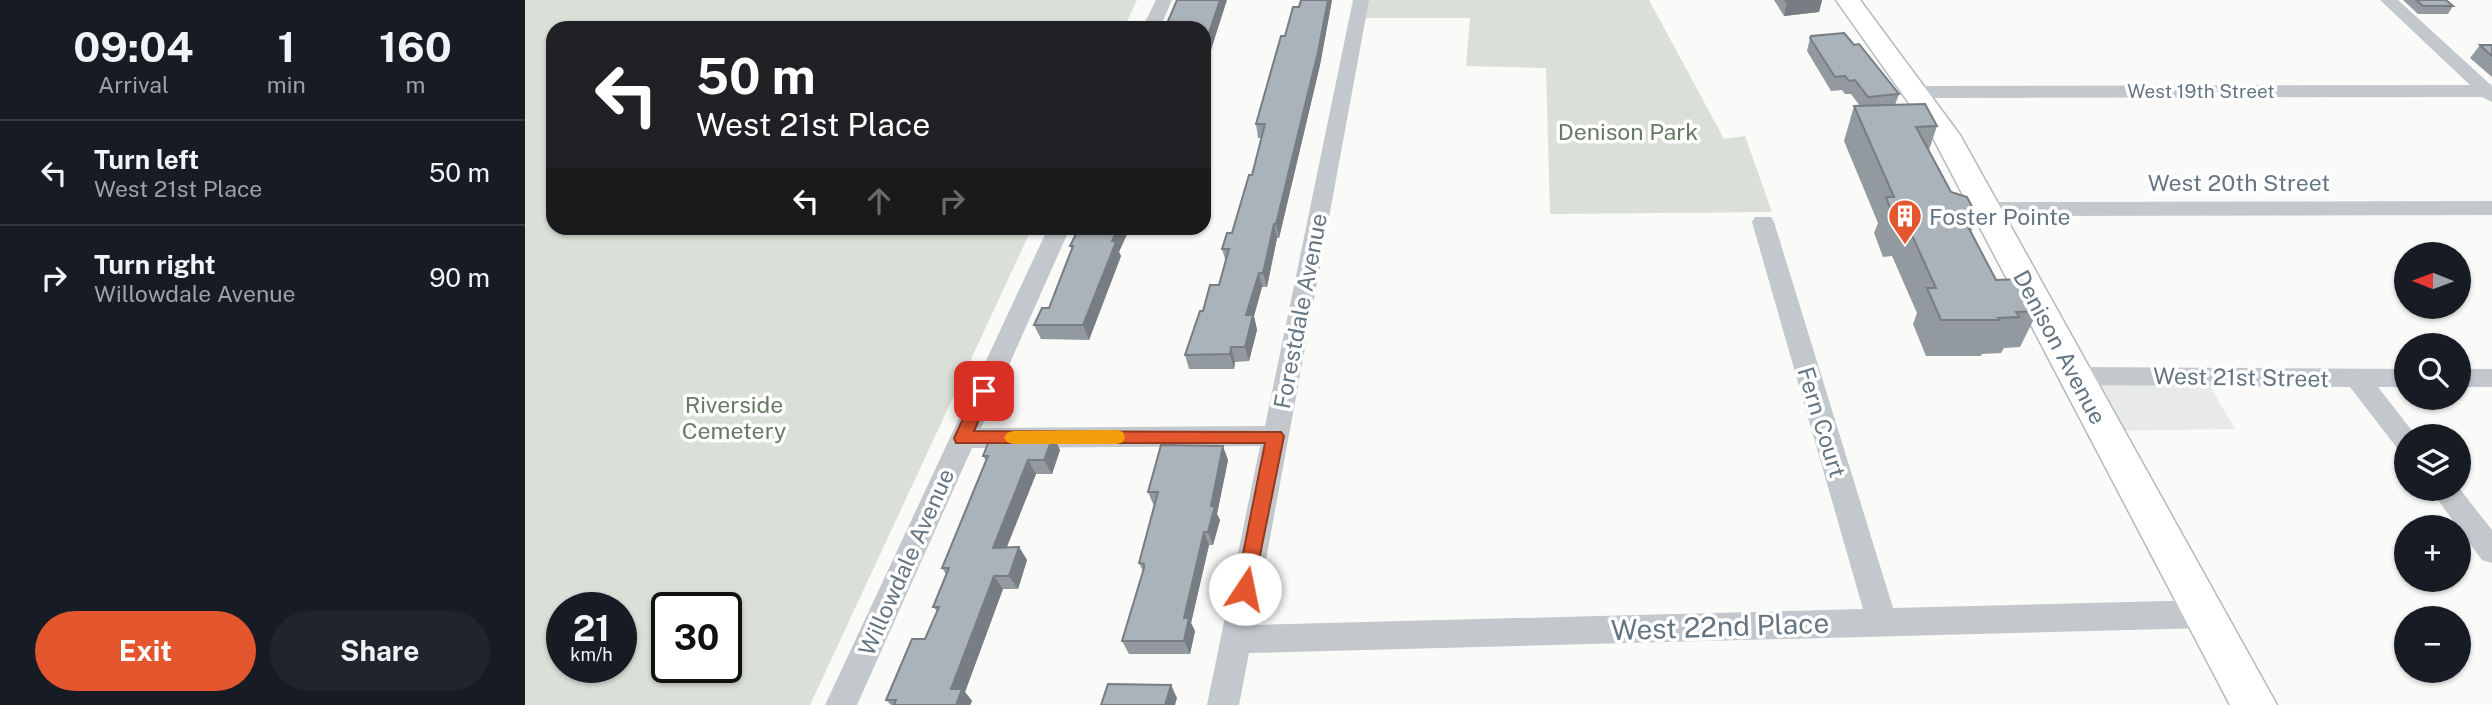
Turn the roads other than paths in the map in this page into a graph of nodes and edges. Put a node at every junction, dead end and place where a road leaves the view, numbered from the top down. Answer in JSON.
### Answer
{"nodes":[{"id":1,"x":1164,"y":0,"type":"edge"},
{"id":2,"x":1360,"y":0,"type":"edge"},
{"id":3,"x":1848,"y":0,"type":"edge"},
{"id":4,"x":2388,"y":0,"type":"edge"},
{"id":5,"x":1154,"y":21,"type":"edge"},
{"id":6,"x":1915,"y":92,"type":"junction"},
{"id":7,"x":2489,"y":93,"type":"edge"},
{"id":8,"x":2492,"y":208,"type":"edge"},
{"id":9,"x":1985,"y":209,"type":"junction"},
{"id":10,"x":1763,"y":222,"type":"dead end"},
{"id":11,"x":1056,"y":235,"type":"edge"},
{"id":12,"x":2076,"y":376,"type":"junction"},
{"id":13,"x":2357,"y":378,"type":"junction"},
{"id":14,"x":2394,"y":378,"type":"edge"},
{"id":15,"x":2471,"y":378,"type":"edge"},
{"id":16,"x":2492,"y":379,"type":"edge"},
{"id":17,"x":2394,"y":426,"type":"edge"},
{"id":18,"x":1275,"y":436,"type":"junction"},
{"id":19,"x":963,"y":438,"type":"junction"},
{"id":20,"x":2453,"y":501,"type":"edge"},
{"id":21,"x":2492,"y":551,"type":"edge"},
{"id":22,"x":2205,"y":614,"type":"junction"},
{"id":23,"x":1882,"y":622,"type":"junction"},
{"id":24,"x":1235,"y":639,"type":"junction"},
{"id":25,"x":841,"y":705,"type":"edge"},
{"id":26,"x":1223,"y":705,"type":"edge"},
{"id":27,"x":2254,"y":705,"type":"edge"}],
"edges":[{"from":1,"to":5,"type":"street"},
{"from":2,"to":18,"type":"street","name":"Forestdale Avenue"},
{"from":3,"to":6,"type":"main road","name":"Denison Avenue"},
{"from":4,"to":7,"type":"street"},
{"from":6,"to":7,"type":"street","name":"West 19th Street"},
{"from":6,"to":9,"type":"main road","name":"Denison Avenue"},
{"from":8,"to":9,"type":"street","name":"West 20th Street"},
{"from":9,"to":12,"type":"main road","name":"Denison Avenue"},
{"from":10,"to":23,"type":"street","name":"Fern Court"},
{"from":11,"to":19,"type":"street","name":"Willowdale Avenue"},
{"from":12,"to":13,"type":"street","name":"West 21st Street"},
{"from":12,"to":22,"type":"main road","name":"Denison Avenue"},
{"from":13,"to":14,"type":"street","name":"West 21st Street"},
{"from":13,"to":17,"type":"street"},
{"from":15,"to":16,"type":"street"},
{"from":18,"to":19,"type":"street"},
{"from":18,"to":24,"type":"street","name":"Forestdale Avenue"},
{"from":19,"to":25,"type":"street","name":"Willowdale Avenue"},
{"from":20,"to":21,"type":"street"},
{"from":22,"to":23,"type":"street","name":"West 22nd Place"},
{"from":22,"to":27,"type":"main road","name":"Denison Avenue"},
{"from":23,"to":24,"type":"street","name":"West 22nd Place"},
{"from":24,"to":26,"type":"street","name":"Forestdale Avenue"}]}
